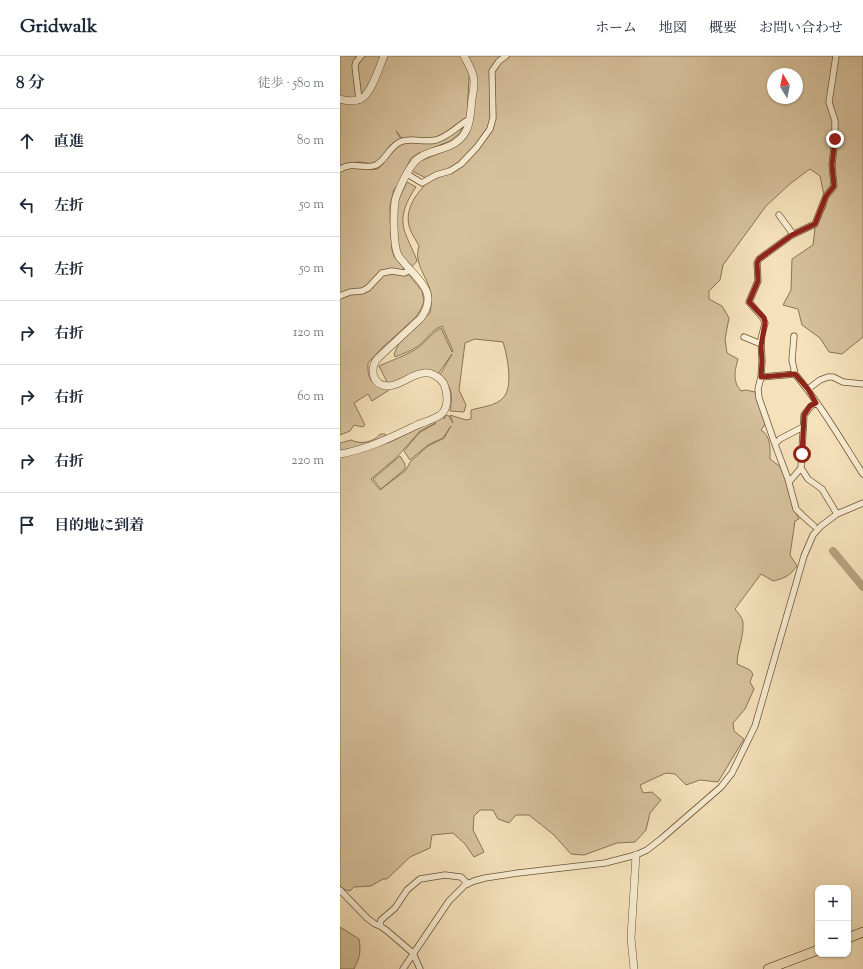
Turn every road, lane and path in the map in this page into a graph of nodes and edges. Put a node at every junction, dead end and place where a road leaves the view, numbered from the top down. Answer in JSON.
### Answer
{"nodes":[{"id":1,"x":361,"y":56,"type":"edge"},
{"id":2,"x":384,"y":56,"type":"edge"},
{"id":3,"x":464,"y":56,"type":"edge"},
{"id":4,"x":506,"y":56,"type":"edge"},
{"id":5,"x":836,"y":56,"type":"edge"},
{"id":6,"x":340,"y":99,"type":"edge"},
{"id":7,"x":359,"y":100,"type":"junction"},
{"id":8,"x":470,"y":119,"type":"junction"},
{"id":9,"x":340,"y":169,"type":"edge"},
{"id":10,"x":408,"y":174,"type":"junction"},
{"id":11,"x":779,"y":215,"type":"dead end"},
{"id":12,"x":793,"y":234,"type":"junction"},
{"id":13,"x":410,"y":270,"type":"junction"},
{"id":14,"x":340,"y":296,"type":"edge"},
{"id":15,"x":794,"y":336,"type":"dead end"},
{"id":16,"x":744,"y":337,"type":"dead end"},
{"id":17,"x":761,"y":344,"type":"junction"},
{"id":18,"x":795,"y":374,"type":"junction"},
{"id":19,"x":761,"y":377,"type":"junction"},
{"id":20,"x":863,"y":384,"type":"edge"},
{"id":21,"x":808,"y":389,"type":"junction"},
{"id":22,"x":816,"y":403,"type":"junction"},
{"id":23,"x":803,"y":427,"type":"junction"},
{"id":24,"x":775,"y":444,"type":"junction"},
{"id":25,"x":340,"y":454,"type":"edge"},
{"id":26,"x":801,"y":468,"type":"junction"},
{"id":27,"x":863,"y":474,"type":"edge"},
{"id":28,"x":789,"y":482,"type":"junction"},
{"id":29,"x":863,"y":503,"type":"edge"},
{"id":30,"x":837,"y":514,"type":"junction"},
{"id":31,"x":814,"y":526,"type":"dead end"},
{"id":32,"x":636,"y":855,"type":"junction"},
{"id":33,"x":468,"y":884,"type":"junction"},
{"id":34,"x":340,"y":890,"type":"edge"},
{"id":35,"x":380,"y":926,"type":"junction"},
{"id":36,"x":863,"y":932,"type":"edge"},
{"id":37,"x":851,"y":937,"type":"edge"},
{"id":38,"x":815,"y":951,"type":"edge"},
{"id":39,"x":413,"y":953,"type":"junction"},
{"id":40,"x":403,"y":969,"type":"edge"},
{"id":41,"x":420,"y":969,"type":"edge"},
{"id":42,"x":634,"y":969,"type":"edge"},
{"id":43,"x":768,"y":969,"type":"edge"}],
"edges":[{"from":1,"to":7,"type":"street"},
{"from":2,"to":7,"type":"street"},
{"from":3,"to":8,"type":"street"},
{"from":4,"to":10,"type":"street"},
{"from":5,"to":12,"type":"street"},
{"from":6,"to":7,"type":"street"},
{"from":8,"to":9,"type":"street"},
{"from":8,"to":10,"type":"street"},
{"from":10,"to":13,"type":"street"},
{"from":11,"to":12,"type":"street"},
{"from":12,"to":17,"type":"street"},
{"from":13,"to":14,"type":"street"},
{"from":13,"to":25,"type":"street"},
{"from":15,"to":18,"type":"street"},
{"from":16,"to":17,"type":"street"},
{"from":17,"to":19,"type":"street"},
{"from":18,"to":19,"type":"street"},
{"from":18,"to":21,"type":"street"},
{"from":19,"to":24,"type":"street"},
{"from":20,"to":21,"type":"street"},
{"from":21,"to":22,"type":"street"},
{"from":22,"to":23,"type":"street"},
{"from":22,"to":27,"type":"street"},
{"from":23,"to":24,"type":"street"},
{"from":23,"to":26,"type":"street"},
{"from":24,"to":28,"type":"street"},
{"from":26,"to":28,"type":"street"},
{"from":26,"to":30,"type":"street"},
{"from":28,"to":31,"type":"street"},
{"from":29,"to":30,"type":"street"},
{"from":30,"to":32,"type":"street"},
{"from":32,"to":33,"type":"street"},
{"from":32,"to":42,"type":"street"},
{"from":33,"to":35,"type":"street"},
{"from":33,"to":39,"type":"street"},
{"from":34,"to":35,"type":"street"},
{"from":35,"to":39,"type":"street"},
{"from":36,"to":37,"type":"highway"},
{"from":38,"to":43,"type":"highway"},
{"from":39,"to":40,"type":"street"},
{"from":39,"to":41,"type":"street"}]}
